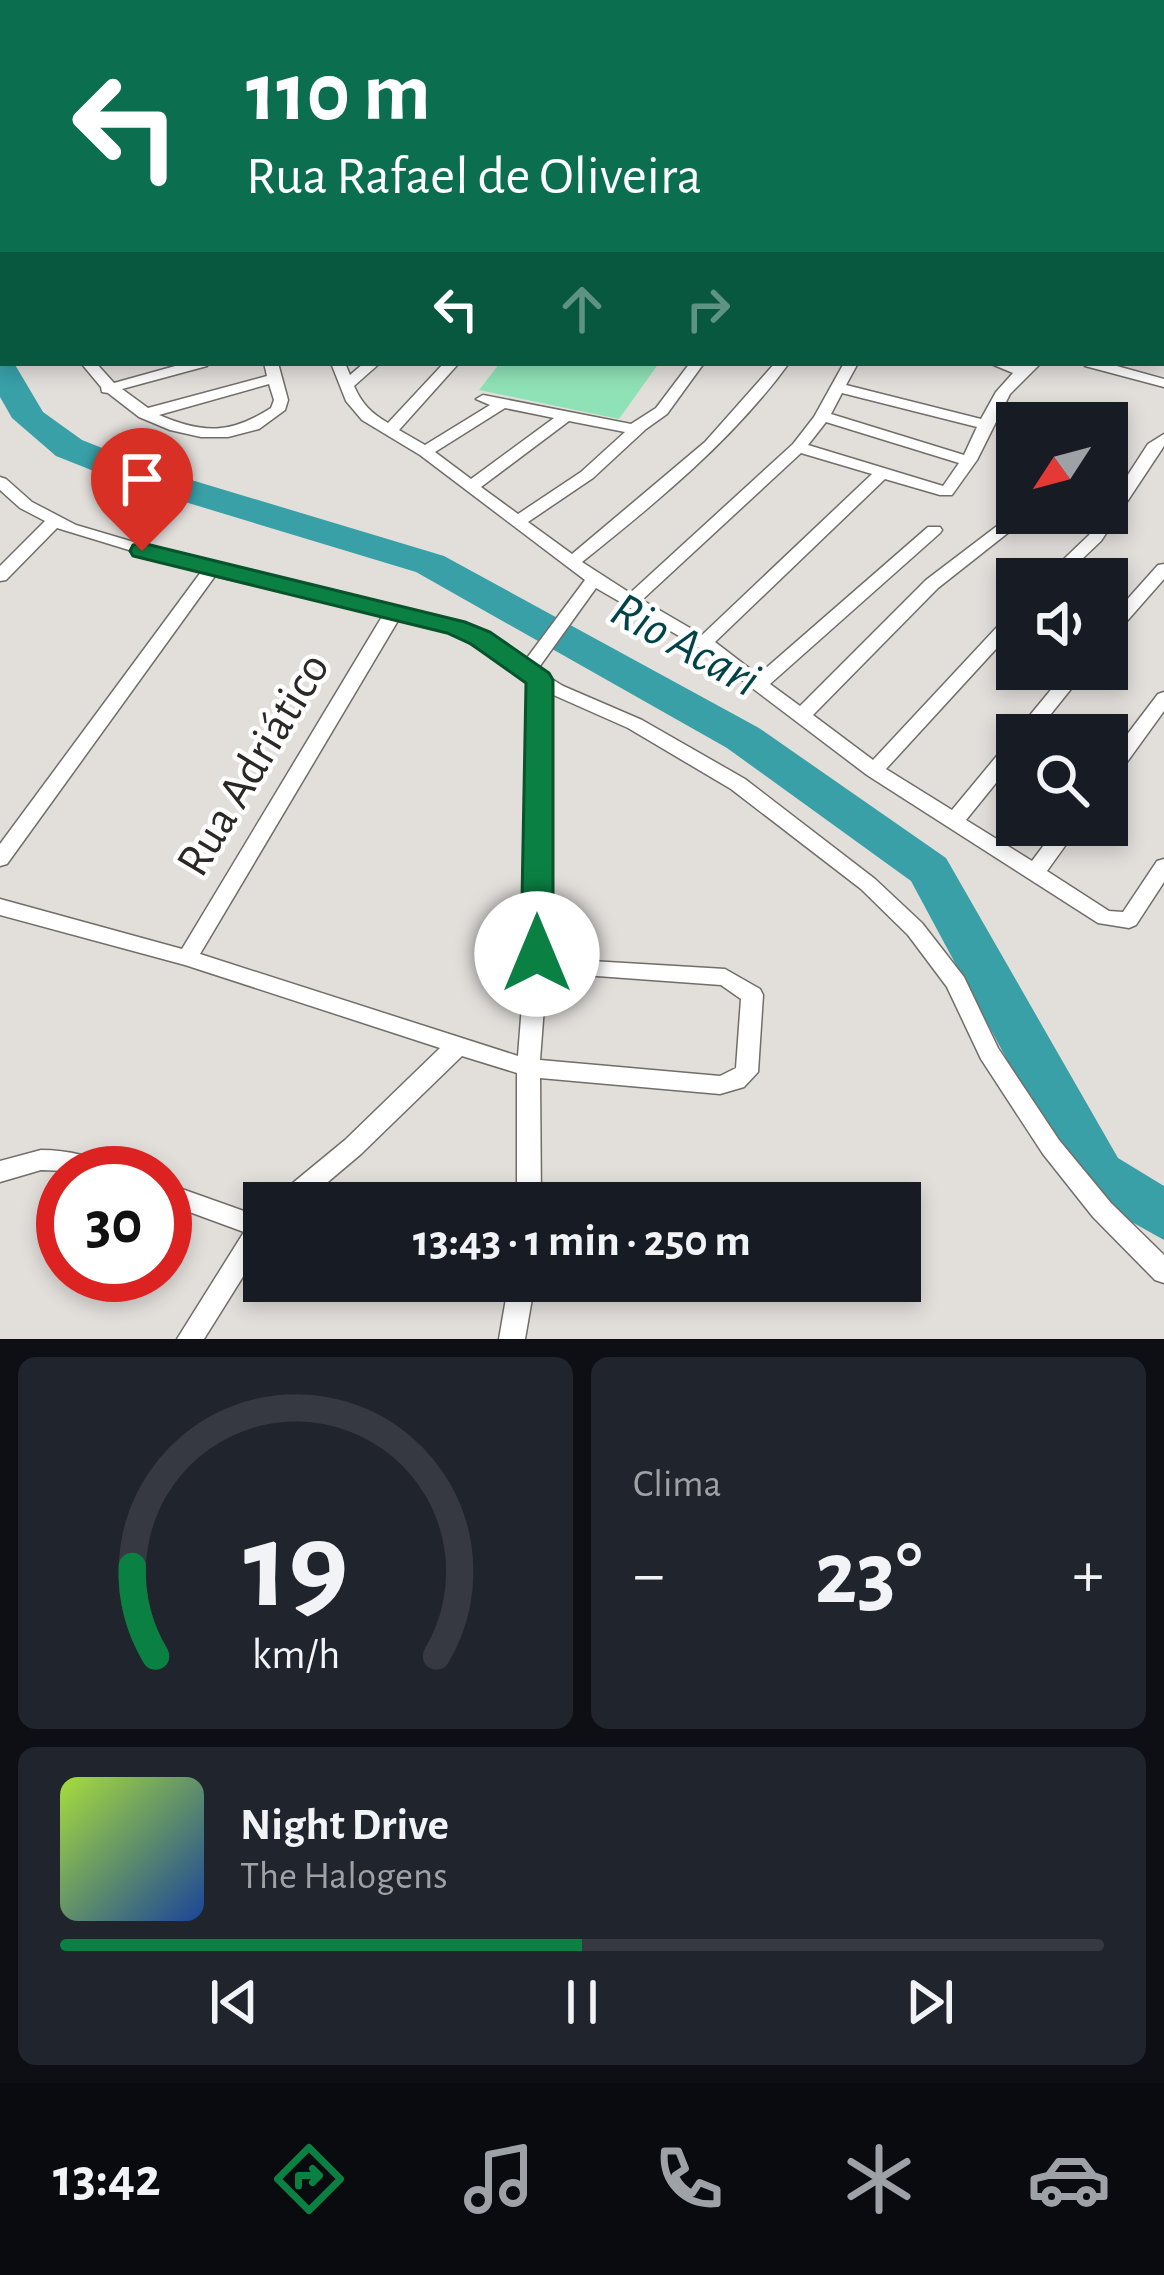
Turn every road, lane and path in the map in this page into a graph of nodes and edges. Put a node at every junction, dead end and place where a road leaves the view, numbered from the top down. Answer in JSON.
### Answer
{"nodes":[{"id":1,"x":90,"y":366,"type":"edge"},
{"id":2,"x":191,"y":366,"type":"edge"},
{"id":3,"x":339,"y":366,"type":"edge"},
{"id":4,"x":369,"y":366,"type":"edge"},
{"id":5,"x":449,"y":366,"type":"edge"},
{"id":6,"x":695,"y":366,"type":"edge"},
{"id":7,"x":780,"y":366,"type":"edge"},
{"id":8,"x":849,"y":366,"type":"edge"},
{"id":9,"x":1101,"y":366,"type":"edge"},
{"id":10,"x":1028,"y":367,"type":"edge"},
{"id":11,"x":273,"y":371,"type":"edge"},
{"id":12,"x":1164,"y":383,"type":"edge"},
{"id":13,"x":347,"y":385,"type":"junction"},
{"id":14,"x":837,"y":387,"type":"junction"},
{"id":15,"x":107,"y":388,"type":"junction"},
{"id":16,"x":144,"y":414,"type":"junction"},
{"id":17,"x":821,"y":416,"type":"junction"},
{"id":18,"x":563,"y":418,"type":"junction"},
{"id":19,"x":985,"y":425,"type":"junction"},
{"id":20,"x":640,"y":427,"type":"junction"},
{"id":21,"x":388,"y":432,"type":"junction"},
{"id":22,"x":1158,"y":443,"type":"edge"},
{"id":23,"x":798,"y":447,"type":"junction"},
{"id":24,"x":425,"y":452,"type":"junction"},
{"id":25,"x":968,"y":460,"type":"junction"},
{"id":26,"x":880,"y":475,"type":"junction"},
{"id":27,"x":0,"y":482,"type":"edge"},
{"id":28,"x":472,"y":488,"type":"junction"},
{"id":29,"x":53,"y":522,"type":"junction"},
{"id":30,"x":516,"y":523,"type":"junction"},
{"id":31,"x":934,"y":530,"type":"dead end"},
{"id":32,"x":997,"y":534,"type":"edge"},
{"id":33,"x":1074,"y":558,"type":"edge"},
{"id":34,"x":571,"y":563,"type":"junction"},
{"id":35,"x":1164,"y":569,"type":"edge"},
{"id":36,"x":211,"y":570,"type":"junction"},
{"id":37,"x":0,"y":576,"type":"edge"},
{"id":38,"x":594,"y":579,"type":"junction"},
{"id":39,"x":632,"y":600,"type":"junction"},
{"id":40,"x":1128,"y":609,"type":"edge"},
{"id":41,"x":393,"y":614,"type":"junction"},
{"id":42,"x":996,"y":639,"type":"edge"},
{"id":43,"x":704,"y":643,"type":"junction"},
{"id":44,"x":535,"y":669,"type":"junction"},
{"id":45,"x":760,"y":683,"type":"junction"},
{"id":46,"x":1061,"y":690,"type":"edge"},
{"id":47,"x":1164,"y":698,"type":"edge"},
{"id":48,"x":1041,"y":714,"type":"edge"},
{"id":49,"x":802,"y":715,"type":"junction"},
{"id":50,"x":1128,"y":747,"type":"edge"},
{"id":51,"x":874,"y":770,"type":"junction"},
{"id":52,"x":996,"y":770,"type":"edge"},
{"id":53,"x":953,"y":823,"type":"junction"},
{"id":54,"x":1054,"y":846,"type":"edge"},
{"id":55,"x":0,"y":860,"type":"edge"},
{"id":56,"x":1164,"y":866,"type":"edge"},
{"id":57,"x":1034,"y":873,"type":"junction"},
{"id":58,"x":0,"y":908,"type":"edge"},
{"id":59,"x":188,"y":958,"type":"junction"},
{"id":60,"x":591,"y":969,"type":"dead end"},
{"id":61,"x":456,"y":1047,"type":"junction"},
{"id":62,"x":528,"y":1068,"type":"junction"},
{"id":63,"x":36,"y":1159,"type":"edge"},
{"id":64,"x":0,"y":1172,"type":"edge"},
{"id":65,"x":311,"y":1182,"type":"edge"},
{"id":66,"x":529,"y":1182,"type":"edge"},
{"id":67,"x":192,"y":1202,"type":"edge"},
{"id":68,"x":243,"y":1218,"type":"edge"},
{"id":69,"x":243,"y":1253,"type":"edge"},
{"id":70,"x":1164,"y":1272,"type":"edge"},
{"id":71,"x":518,"y":1302,"type":"edge"},
{"id":72,"x":190,"y":1339,"type":"edge"},
{"id":73,"x":512,"y":1339,"type":"edge"}],
"edges":[{"from":1,"to":15,"type":"street"},
{"from":2,"to":15,"type":"street"},
{"from":3,"to":13,"type":"street"},
{"from":4,"to":13,"type":"street"},
{"from":5,"to":21,"type":"street"},
{"from":6,"to":20,"type":"street"},
{"from":7,"to":34,"type":"street"},
{"from":8,"to":14,"type":"street"},
{"from":9,"to":12,"type":"street"},
{"from":10,"to":19,"type":"street"},
{"from":11,"to":16,"type":"street"},
{"from":11,"to":16,"type":"street"},
{"from":13,"to":21,"type":"street"},
{"from":14,"to":17,"type":"street"},
{"from":14,"to":19,"type":"street"},
{"from":15,"to":16,"type":"street"},
{"from":17,"to":23,"type":"street"},
{"from":17,"to":25,"type":"street"},
{"from":18,"to":20,"type":"street"},
{"from":18,"to":24,"type":"street"},
{"from":18,"to":28,"type":"street"},
{"from":19,"to":25,"type":"street"},
{"from":20,"to":30,"type":"street"},
{"from":21,"to":24,"type":"street"},
{"from":22,"to":33,"type":"street"},
{"from":23,"to":26,"type":"street"},
{"from":23,"to":39,"type":"street"},
{"from":24,"to":28,"type":"street"},
{"from":25,"to":26,"type":"street"},
{"from":26,"to":43,"type":"street"},
{"from":27,"to":29,"type":"street"},
{"from":28,"to":30,"type":"street"},
{"from":29,"to":36,"type":"street"},
{"from":29,"to":37,"type":"street"},
{"from":30,"to":34,"type":"street"},
{"from":31,"to":45,"type":"street"},
{"from":32,"to":49,"type":"street"},
{"from":34,"to":38,"type":"street"},
{"from":35,"to":40,"type":"street"},
{"from":36,"to":41,"type":"street"},
{"from":36,"to":55,"type":"street"},
{"from":38,"to":39,"type":"street"},
{"from":38,"to":44,"type":"street"},
{"from":39,"to":43,"type":"street"},
{"from":41,"to":44,"type":"street"},
{"from":41,"to":59,"type":"street","name":"Rua Adriático"},
{"from":42,"to":51,"type":"street"},
{"from":43,"to":45,"type":"street"},
{"from":44,"to":62,"type":"street"},
{"from":44,"to":70,"type":"street"},
{"from":45,"to":49,"type":"street"},
{"from":46,"to":48,"type":"street"},
{"from":47,"to":50,"type":"street"},
{"from":49,"to":51,"type":"street"},
{"from":51,"to":53,"type":"street"},
{"from":52,"to":53,"type":"street"},
{"from":53,"to":57,"type":"street"},
{"from":54,"to":57,"type":"street"},
{"from":56,"to":57,"type":"street"},
{"from":58,"to":59,"type":"street"},
{"from":59,"to":61,"type":"street"},
{"from":60,"to":62,"type":"street"},
{"from":61,"to":62,"type":"street"},
{"from":61,"to":65,"type":"street"},
{"from":62,"to":66,"type":"street"},
{"from":63,"to":64,"type":"street"},
{"from":67,"to":68,"type":"street"},
{"from":69,"to":72,"type":"street"},
{"from":71,"to":73,"type":"street"}]}
